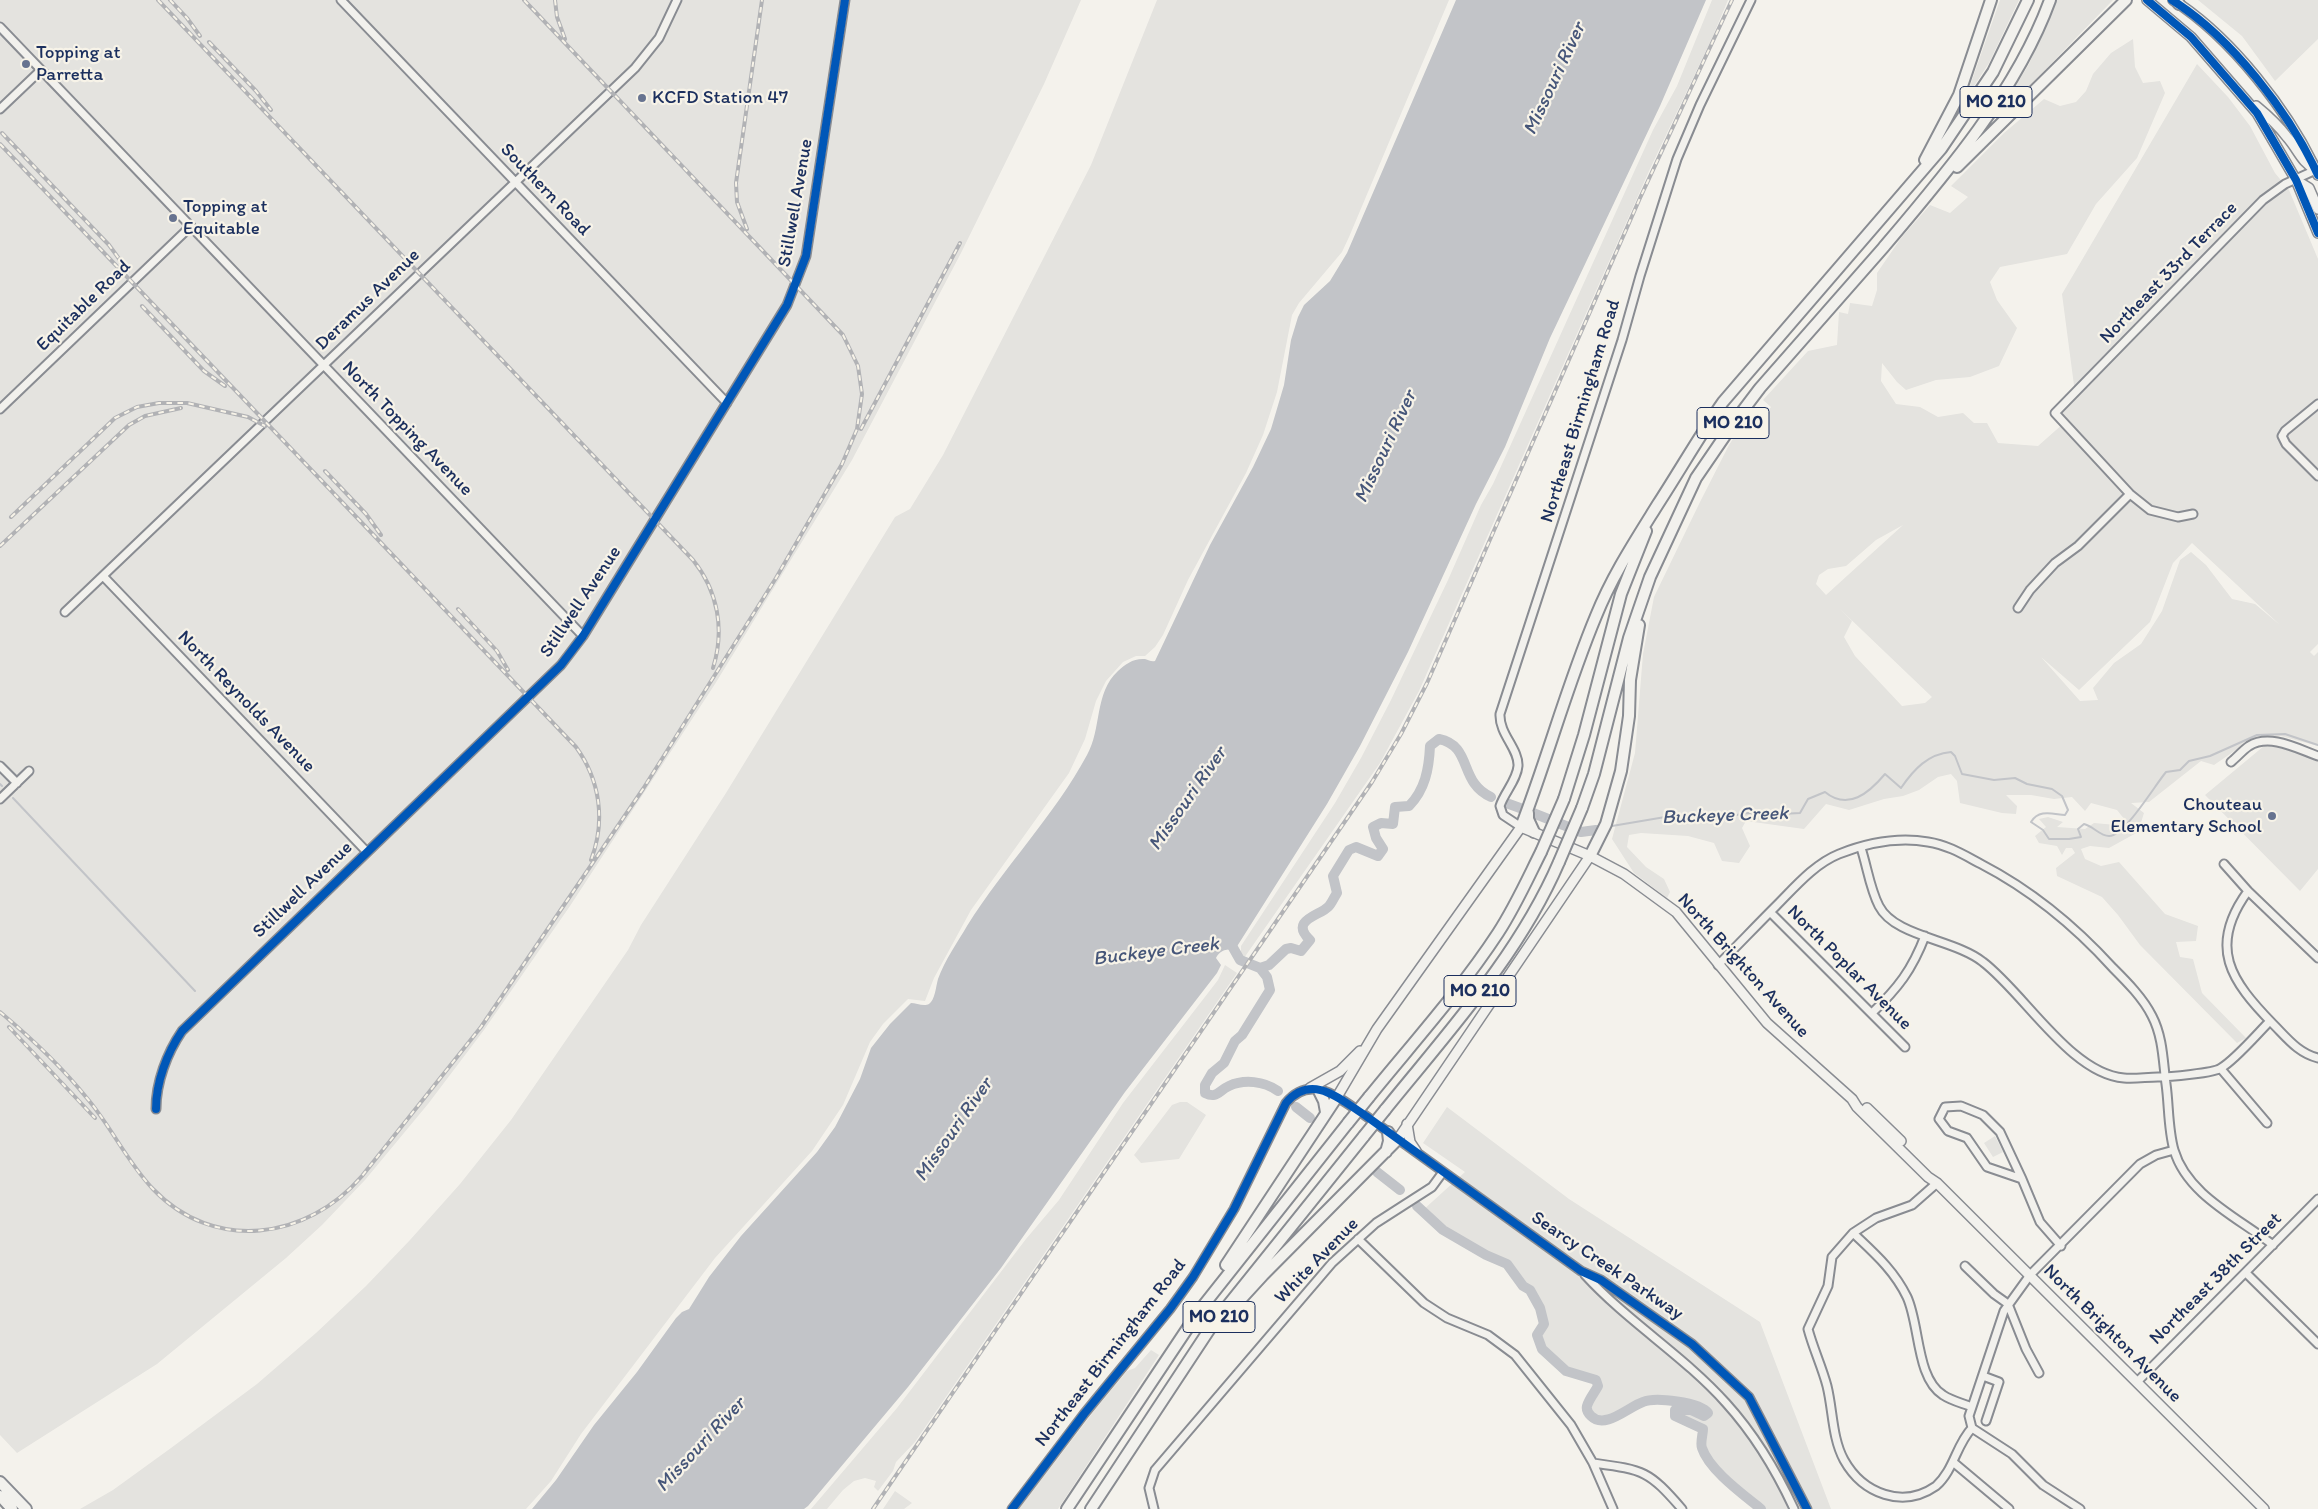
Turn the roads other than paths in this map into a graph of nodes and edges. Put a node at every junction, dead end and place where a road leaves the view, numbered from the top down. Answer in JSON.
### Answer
{"nodes":[{"id":1,"x":340,"y":0,"type":"edge"},
{"id":2,"x":677,"y":0,"type":"edge"},
{"id":3,"x":844,"y":0,"type":"edge"},
{"id":4,"x":1751,"y":0,"type":"edge"},
{"id":5,"x":1991,"y":0,"type":"edge"},
{"id":6,"x":2028,"y":0,"type":"edge"},
{"id":7,"x":2050,"y":0,"type":"edge"},
{"id":8,"x":2126,"y":0,"type":"edge"},
{"id":9,"x":2147,"y":0,"type":"edge"},
{"id":10,"x":2176,"y":1,"type":"edge"},
{"id":11,"x":0,"y":27,"type":"edge"},
{"id":12,"x":41,"y":70,"type":"junction"},
{"id":13,"x":2246,"y":98,"type":"junction"},
{"id":14,"x":0,"y":109,"type":"edge"},
{"id":15,"x":2317,"y":171,"type":"edge"},
{"id":16,"x":2296,"y":180,"type":"junction"},
{"id":17,"x":515,"y":182,"type":"junction"},
{"id":18,"x":1910,"y":184,"type":"junction"},
{"id":19,"x":1928,"y":195,"type":"junction"},
{"id":20,"x":2318,"y":209,"type":"edge"},
{"id":21,"x":191,"y":226,"type":"junction"},
{"id":22,"x":2318,"y":233,"type":"edge"},
{"id":23,"x":323,"y":365,"type":"junction"},
{"id":24,"x":727,"y":403,"type":"junction"},
{"id":25,"x":2318,"y":404,"type":"edge"},
{"id":26,"x":0,"y":409,"type":"edge"},
{"id":27,"x":2318,"y":476,"type":"edge"},
{"id":28,"x":2130,"y":494,"type":"junction"},
{"id":29,"x":1658,"y":505,"type":"junction"},
{"id":30,"x":2193,"y":514,"type":"dead end"},
{"id":31,"x":103,"y":576,"type":"junction"},
{"id":32,"x":1650,"y":577,"type":"junction"},
{"id":33,"x":2018,"y":608,"type":"dead end"},
{"id":34,"x":65,"y":612,"type":"dead end"},
{"id":35,"x":583,"y":636,"type":"junction"},
{"id":36,"x":2318,"y":756,"type":"edge"},
{"id":37,"x":2231,"y":762,"type":"dead end"},
{"id":38,"x":0,"y":766,"type":"edge"},
{"id":39,"x":29,"y":771,"type":"dead end"},
{"id":40,"x":17,"y":783,"type":"junction"},
{"id":41,"x":0,"y":799,"type":"edge"},
{"id":42,"x":1528,"y":810,"type":"junction"},
{"id":43,"x":1522,"y":827,"type":"junction"},
{"id":44,"x":1534,"y":832,"type":"junction"},
{"id":45,"x":1861,"y":848,"type":"junction"},
{"id":46,"x":366,"y":852,"type":"junction"},
{"id":47,"x":1590,"y":856,"type":"junction"},
{"id":48,"x":2224,"y":864,"type":"dead end"},
{"id":49,"x":2248,"y":891,"type":"junction"},
{"id":50,"x":1770,"y":912,"type":"junction"},
{"id":51,"x":1925,"y":936,"type":"junction"},
{"id":52,"x":2318,"y":958,"type":"edge"},
{"id":53,"x":1718,"y":965,"type":"junction"},
{"id":54,"x":1872,"y":1013,"type":"junction"},
{"id":55,"x":2270,"y":1021,"type":"junction"},
{"id":56,"x":1368,"y":1042,"type":"junction"},
{"id":57,"x":1905,"y":1047,"type":"dead end"},
{"id":58,"x":2318,"y":1058,"type":"edge"},
{"id":59,"x":2220,"y":1070,"type":"junction"},
{"id":60,"x":2165,"y":1077,"type":"junction"},
{"id":61,"x":1314,"y":1089,"type":"junction"},
{"id":62,"x":1337,"y":1097,"type":"junction"},
{"id":63,"x":156,"y":1109,"type":"dead end"},
{"id":64,"x":1326,"y":1112,"type":"junction"},
{"id":65,"x":2267,"y":1123,"type":"dead end"},
{"id":66,"x":1407,"y":1124,"type":"junction"},
{"id":67,"x":1388,"y":1132,"type":"junction"},
{"id":68,"x":1398,"y":1139,"type":"junction"},
{"id":69,"x":2174,"y":1150,"type":"junction"},
{"id":70,"x":1416,"y":1151,"type":"junction"},
{"id":71,"x":1385,"y":1153,"type":"junction"},
{"id":72,"x":1443,"y":1172,"type":"junction"},
{"id":73,"x":2022,"y":1179,"type":"junction"},
{"id":74,"x":1937,"y":1182,"type":"junction"},
{"id":75,"x":2318,"y":1200,"type":"edge"},
{"id":76,"x":1853,"y":1233,"type":"junction"},
{"id":77,"x":1358,"y":1238,"type":"junction"},
{"id":78,"x":2273,"y":1245,"type":"junction"},
{"id":79,"x":2061,"y":1246,"type":"junction"},
{"id":80,"x":1965,"y":1266,"type":"dead end"},
{"id":81,"x":1581,"y":1271,"type":"junction"},
{"id":82,"x":2246,"y":1273,"type":"junction"},
{"id":83,"x":2030,"y":1275,"type":"junction"},
{"id":84,"x":1210,"y":1295,"type":"junction"},
{"id":85,"x":2008,"y":1304,"type":"junction"},
{"id":86,"x":2318,"y":1344,"type":"edge"},
{"id":87,"x":1186,"y":1364,"type":"junction"},
{"id":88,"x":2039,"y":1373,"type":"dead end"},
{"id":89,"x":1982,"y":1376,"type":"junction"},
{"id":90,"x":2137,"y":1382,"type":"junction"},
{"id":91,"x":1972,"y":1407,"type":"junction"},
{"id":92,"x":1986,"y":1421,"type":"dead end"},
{"id":93,"x":1972,"y":1428,"type":"junction"},
{"id":94,"x":1953,"y":1462,"type":"junction"},
{"id":95,"x":1593,"y":1463,"type":"junction"},
{"id":96,"x":0,"y":1482,"type":"edge"},
{"id":97,"x":0,"y":1496,"type":"edge"},
{"id":98,"x":2260,"y":1508,"type":"edge"},
{"id":99,"x":12,"y":1509,"type":"edge"},
{"id":100,"x":26,"y":1509,"type":"edge"},
{"id":101,"x":1012,"y":1509,"type":"edge"},
{"id":102,"x":1067,"y":1509,"type":"edge"},
{"id":103,"x":1091,"y":1509,"type":"edge"},
{"id":104,"x":1154,"y":1509,"type":"edge"},
{"id":105,"x":1613,"y":1509,"type":"edge"},
{"id":106,"x":1682,"y":1509,"type":"edge"},
{"id":107,"x":1794,"y":1509,"type":"edge"},
{"id":108,"x":1807,"y":1509,"type":"edge"},
{"id":109,"x":2009,"y":1509,"type":"edge"},
{"id":110,"x":2080,"y":1509,"type":"edge"}],
"edges":[{"from":1,"to":17,"type":"street","name":"Southern Road"},
{"from":2,"to":17,"type":"street","name":"Deramus Avenue"},
{"from":3,"to":24,"type":"street","name":"Stillwell Avenue"},
{"from":4,"to":43,"type":"street","name":"Northeast Birmingham Road"},
{"from":5,"to":18,"type":"highway"},
{"from":6,"to":18,"type":"highway","number":"MO 210"},
{"from":7,"to":19,"type":"highway","number":"MO 210"},
{"from":8,"to":19,"type":"highway"},
{"from":9,"to":13,"type":"main road"},
{"from":10,"to":15,"type":"main road"},
{"from":11,"to":12,"type":"street","name":"North Topping Avenue"},
{"from":12,"to":14,"type":"street"},
{"from":12,"to":21,"type":"street","name":"North Topping Avenue"},
{"from":13,"to":15,"type":"main road"},
{"from":13,"to":16,"type":"main road"},
{"from":15,"to":16,"type":"street","name":"Northeast 33rd Terrace"},
{"from":16,"to":20,"type":"main road"},
{"from":16,"to":22,"type":"main road"},
{"from":16,"to":28,"type":"street","name":"Northeast 33rd Terrace"},
{"from":17,"to":23,"type":"street","name":"Deramus Avenue"},
{"from":17,"to":24,"type":"street","name":"Southern Road"},
{"from":18,"to":29,"type":"highway","number":"MO 210"},
{"from":19,"to":32,"type":"highway","number":"MO 210"},
{"from":21,"to":23,"type":"street","name":"North Topping Avenue"},
{"from":21,"to":26,"type":"street","name":"Equitable Road"},
{"from":23,"to":31,"type":"street","name":"Deramus Avenue"},
{"from":23,"to":35,"type":"street","name":"North Topping Avenue"},
{"from":24,"to":35,"type":"street","name":"Stillwell Avenue"},
{"from":25,"to":27,"type":"street"},
{"from":28,"to":30,"type":"street"},
{"from":28,"to":33,"type":"street"},
{"from":29,"to":42,"type":"highway"},
{"from":29,"to":84,"type":"highway","number":"MO 210","bridge":true},
{"from":31,"to":34,"type":"street","name":"Deramus Avenue"},
{"from":31,"to":46,"type":"street","name":"North Reynolds Avenue"},
{"from":32,"to":47,"type":"highway"},
{"from":32,"to":87,"type":"highway","number":"MO 210","bridge":true},
{"from":35,"to":46,"type":"street","name":"Stillwell Avenue"},
{"from":36,"to":37,"type":"street"},
{"from":38,"to":40,"type":"street"},
{"from":39,"to":40,"type":"street"},
{"from":40,"to":41,"type":"street"},
{"from":42,"to":43,"type":"highway"},
{"from":42,"to":44,"type":"highway"},
{"from":43,"to":44,"type":"main road","name":"North Brighton Avenue"},
{"from":43,"to":56,"type":"main road"},
{"from":44,"to":47,"type":"main road","name":"North Brighton Avenue"},
{"from":45,"to":50,"type":"street"},
{"from":45,"to":51,"type":"street"},
{"from":45,"to":60,"type":"street"},
{"from":46,"to":63,"type":"street","name":"Stillwell Avenue"},
{"from":47,"to":53,"type":"main road","name":"North Brighton Avenue"},
{"from":47,"to":66,"type":"main road"},
{"from":48,"to":49,"type":"street"},
{"from":49,"to":52,"type":"street"},
{"from":49,"to":55,"type":"street"},
{"from":50,"to":53,"type":"street"},
{"from":50,"to":54,"type":"street","name":"North Poplar Avenue"},
{"from":51,"to":54,"type":"street"},
{"from":51,"to":60,"type":"street"},
{"from":53,"to":74,"type":"main road","name":"North Brighton Avenue"},
{"from":54,"to":57,"type":"street","name":"North Poplar Avenue"},
{"from":55,"to":58,"type":"street"},
{"from":55,"to":59,"type":"street"},
{"from":56,"to":61,"type":"main road"},
{"from":56,"to":62,"type":"main road"},
{"from":59,"to":60,"type":"street"},
{"from":59,"to":65,"type":"street"},
{"from":60,"to":69,"type":"street"},
{"from":61,"to":62,"type":"street"},
{"from":61,"to":64,"type":"highway"},
{"from":61,"to":101,"type":"street","name":"Northeast Birmingham Road"},
{"from":62,"to":64,"type":"highway"},
{"from":62,"to":67,"type":"street","name":"Searcy Creek Parkway"},
{"from":64,"to":84,"type":"highway"},
{"from":66,"to":68,"type":"main road"},
{"from":66,"to":70,"type":"main road"},
{"from":67,"to":68,"type":"street","name":"Searcy Creek Parkway"},
{"from":67,"to":71,"type":"highway"},
{"from":68,"to":70,"type":"street","name":"Searcy Creek Parkway"},
{"from":68,"to":71,"type":"highway"},
{"from":69,"to":78,"type":"street"},
{"from":69,"to":79,"type":"street"},
{"from":70,"to":72,"type":"street","name":"Searcy Creek Parkway"},
{"from":71,"to":87,"type":"highway"},
{"from":72,"to":77,"type":"street","name":"White Avenue"},
{"from":72,"to":81,"type":"street","name":"Searcy Creek Parkway"},
{"from":73,"to":73,"type":"street"},
{"from":73,"to":79,"type":"street"},
{"from":74,"to":76,"type":"street"},
{"from":74,"to":83,"type":"main road","name":"North Brighton Avenue"},
{"from":75,"to":78,"type":"street","name":"Northeast 38th Street"},
{"from":76,"to":91,"type":"street"},
{"from":76,"to":94,"type":"street"},
{"from":77,"to":95,"type":"street"},
{"from":77,"to":104,"type":"street","name":"White Avenue"},
{"from":78,"to":82,"type":"street","name":"Northeast 38th Street"},
{"from":79,"to":83,"type":"street"},
{"from":80,"to":85,"type":"street"},
{"from":81,"to":107,"type":"street","name":"Searcy Creek Parkway"},
{"from":81,"to":108,"type":"street","name":"Searcy Creek Parkway"},
{"from":82,"to":86,"type":"street"},
{"from":82,"to":90,"type":"street","name":"Northeast 38th Street"},
{"from":83,"to":85,"type":"street"},
{"from":83,"to":90,"type":"main road","name":"North Brighton Avenue"},
{"from":84,"to":102,"type":"highway","number":"MO 210"},
{"from":85,"to":88,"type":"street"},
{"from":85,"to":89,"type":"street"},
{"from":87,"to":103,"type":"highway","number":"MO 210"},
{"from":89,"to":91,"type":"street"},
{"from":89,"to":92,"type":"street"},
{"from":90,"to":98,"type":"main road","name":"North Brighton Avenue"},
{"from":91,"to":93,"type":"street"},
{"from":93,"to":94,"type":"street"},
{"from":93,"to":110,"type":"street"},
{"from":94,"to":109,"type":"street"},
{"from":95,"to":105,"type":"street"},
{"from":95,"to":106,"type":"street"},
{"from":96,"to":100,"type":"highway"},
{"from":97,"to":99,"type":"highway"}]}
